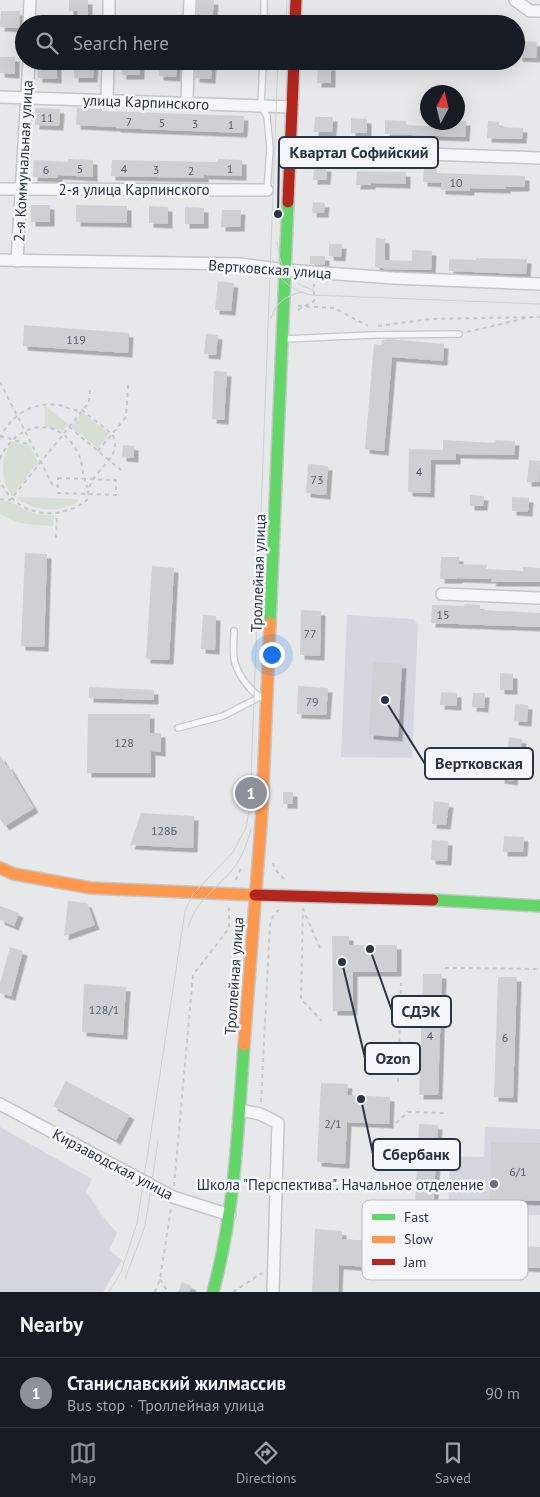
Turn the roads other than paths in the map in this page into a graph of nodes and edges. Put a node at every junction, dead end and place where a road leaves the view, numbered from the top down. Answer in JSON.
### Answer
{"nodes":[{"id":1,"x":30,"y":0,"type":"edge"},
{"id":2,"x":109,"y":0,"type":"edge"},
{"id":3,"x":190,"y":0,"type":"edge"},
{"id":4,"x":264,"y":0,"type":"edge"},
{"id":5,"x":296,"y":0,"type":"edge"},
{"id":6,"x":515,"y":0,"type":"edge"},
{"id":7,"x":540,"y":12,"type":"edge"},
{"id":8,"x":29,"y":15,"type":"edge"},
{"id":9,"x":109,"y":15,"type":"edge"},
{"id":10,"x":189,"y":15,"type":"edge"},
{"id":11,"x":264,"y":15,"type":"edge"},
{"id":12,"x":295,"y":15,"type":"edge"},
{"id":13,"x":28,"y":70,"type":"edge"},
{"id":14,"x":108,"y":70,"type":"edge"},
{"id":15,"x":188,"y":70,"type":"edge"},
{"id":16,"x":263,"y":70,"type":"edge"},
{"id":17,"x":294,"y":70,"type":"edge"},
{"id":18,"x":0,"y":97,"type":"edge"},
{"id":19,"x":28,"y":97,"type":"junction"},
{"id":20,"x":107,"y":101,"type":"junction"},
{"id":21,"x":187,"y":104,"type":"junction"},
{"id":22,"x":261,"y":106,"type":"junction"},
{"id":23,"x":292,"y":107,"type":"junction"},
{"id":24,"x":290,"y":149,"type":"junction"},
{"id":25,"x":540,"y":158,"type":"edge"},
{"id":26,"x":0,"y":188,"type":"edge"},
{"id":27,"x":22,"y":189,"type":"junction"},
{"id":28,"x":268,"y":190,"type":"joint"},
{"id":29,"x":0,"y":260,"type":"edge"},
{"id":30,"x":17,"y":261,"type":"junction"},
{"id":31,"x":285,"y":270,"type":"junction"},
{"id":32,"x":540,"y":284,"type":"edge"},
{"id":33,"x":459,"y":334,"type":"road end"},
{"id":34,"x":282,"y":339,"type":"junction"},
{"id":35,"x":442,"y":594,"type":"dead end"},
{"id":36,"x":540,"y":598,"type":"edge"},
{"id":37,"x":234,"y":631,"type":"dead end"},
{"id":38,"x":264,"y":698,"type":"junction"},
{"id":39,"x":178,"y":728,"type":"dead end"},
{"id":40,"x":0,"y":868,"type":"edge"},
{"id":41,"x":255,"y":895,"type":"junction"},
{"id":42,"x":540,"y":906,"type":"edge"},
{"id":43,"x":0,"y":1104,"type":"edge"},
{"id":44,"x":240,"y":1110,"type":"junction"},
{"id":45,"x":230,"y":1215,"type":"junction"},
{"id":46,"x":213,"y":1292,"type":"edge"},
{"id":47,"x":273,"y":1292,"type":"edge"}],
"edges":[{"from":1,"to":8,"type":"street"},
{"from":2,"to":9,"type":"street"},
{"from":3,"to":10,"type":"street"},
{"from":4,"to":11,"type":"lane"},
{"from":5,"to":12,"type":"main road"},
{"from":6,"to":7,"type":"street"},
{"from":13,"to":19,"type":"street","name":"2-я Коммунальная улица"},
{"from":14,"to":20,"type":"street"},
{"from":15,"to":21,"type":"street"},
{"from":16,"to":22,"type":"lane"},
{"from":17,"to":23,"type":"main road","name":"Троллейная улица"},
{"from":18,"to":19,"type":"street","name":"улица Карпинского"},
{"from":19,"to":20,"type":"street","name":"улица Карпинского"},
{"from":19,"to":27,"type":"street","name":"2-я Коммунальная улица"},
{"from":20,"to":21,"type":"street","name":"улица Карпинского"},
{"from":21,"to":22,"type":"street","name":"улица Карпинского"},
{"from":22,"to":23,"type":"street","name":"улица Карпинского"},
{"from":22,"to":28,"type":"lane"},
{"from":23,"to":24,"type":"main road","name":"Троллейная улица"},
{"from":24,"to":25,"type":"street"},
{"from":24,"to":31,"type":"main road","name":"Троллейная улица"},
{"from":26,"to":27,"type":"street","name":"2-я улица Карпинского"},
{"from":27,"to":28,"type":"street","name":"2-я улица Карпинского"},
{"from":27,"to":30,"type":"street","name":"2-я Коммунальная улица"},
{"from":29,"to":30,"type":"street","name":"Вертковская улица"},
{"from":30,"to":31,"type":"street","name":"Вертковская улица"},
{"from":31,"to":32,"type":"street","name":"Вертковская улица"},
{"from":31,"to":34,"type":"main road","name":"Троллейная улица"},
{"from":33,"to":34,"type":"lane"},
{"from":34,"to":38,"type":"main road","name":"Троллейная улица"},
{"from":35,"to":36,"type":"street"},
{"from":37,"to":38,"type":"lane"},
{"from":38,"to":39,"type":"lane"},
{"from":38,"to":41,"type":"main road","name":"Троллейная улица"},
{"from":40,"to":41,"type":"main road"},
{"from":41,"to":42,"type":"main road"},
{"from":41,"to":44,"type":"main road","name":"Троллейная улица"},
{"from":43,"to":45,"type":"street","name":"Кирзаводская улица"},
{"from":44,"to":45,"type":"main road","name":"Троллейная улица"},
{"from":44,"to":47,"type":"street"},
{"from":45,"to":46,"type":"main road","name":"Троллейная улица"}]}
